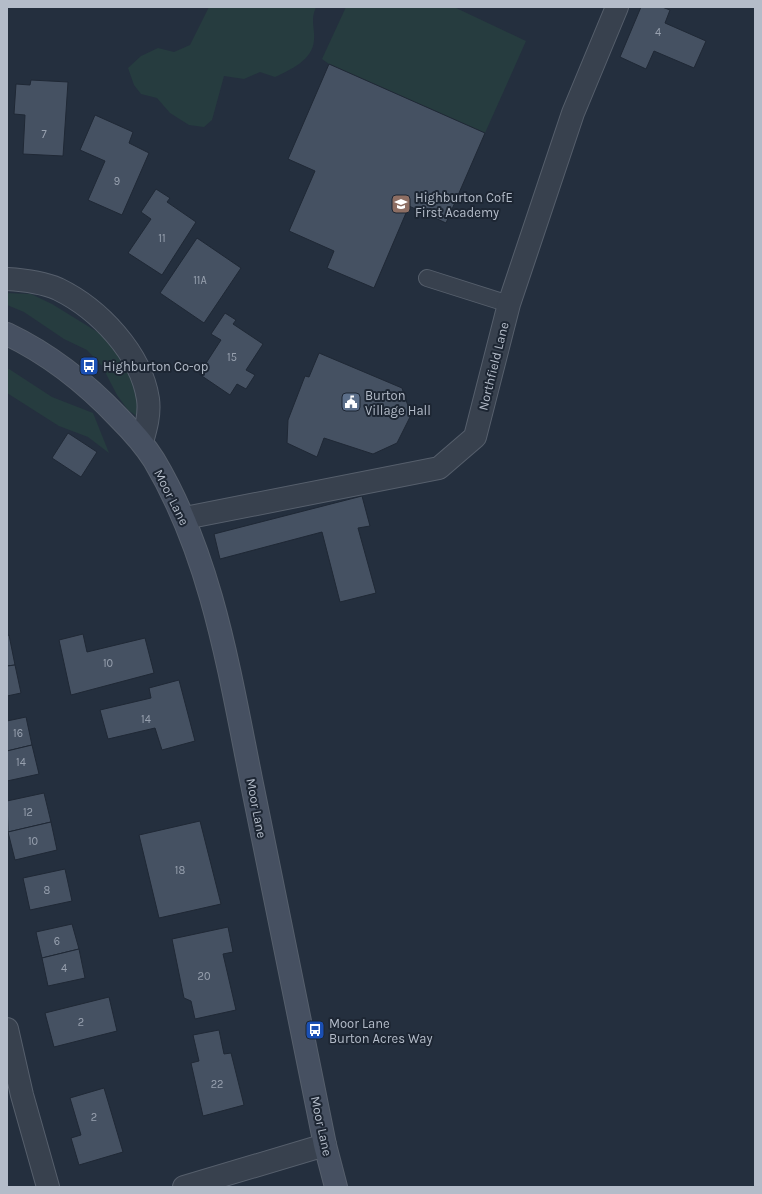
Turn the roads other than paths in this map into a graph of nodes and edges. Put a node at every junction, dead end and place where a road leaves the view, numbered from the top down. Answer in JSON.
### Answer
{"nodes":[{"id":1,"x":617,"y":7,"type":"edge"},
{"id":2,"x":427,"y":278,"type":"dead end"},
{"id":3,"x":7,"y":279,"type":"edge"},
{"id":4,"x":509,"y":304,"type":"junction"},
{"id":5,"x":7,"y":334,"type":"edge"},
{"id":6,"x":142,"y":442,"type":"junction"},
{"id":7,"x":185,"y":518,"type":"junction"},
{"id":8,"x":7,"y":1029,"type":"edge"},
{"id":9,"x":325,"y":1145,"type":"junction"},
{"id":10,"x":48,"y":1187,"type":"edge"},
{"id":11,"x":184,"y":1187,"type":"edge"},
{"id":12,"x":336,"y":1187,"type":"edge"}],
"edges":[{"from":1,"to":4,"type":"street","name":"Northfield Lane"},
{"from":2,"to":4,"type":"lane"},
{"from":3,"to":6,"type":"street"},
{"from":4,"to":7,"type":"street","name":"Northfield Lane"},
{"from":5,"to":6,"type":"street","name":"Moor Lane"},
{"from":6,"to":7,"type":"street","name":"Moor Lane"},
{"from":7,"to":9,"type":"street","name":"Moor Lane"},
{"from":8,"to":10,"type":"street"},
{"from":9,"to":11,"type":"street"},
{"from":9,"to":12,"type":"street","name":"Moor Lane"}]}
